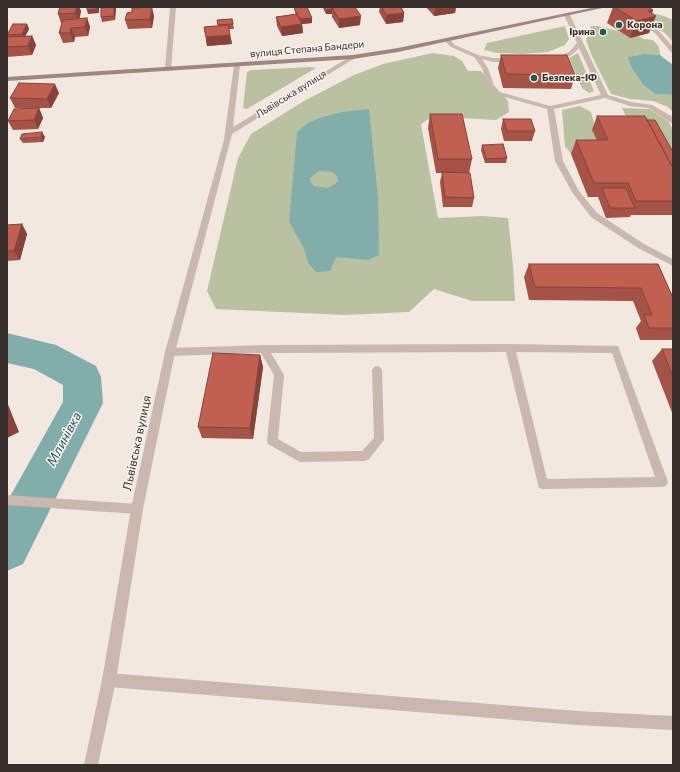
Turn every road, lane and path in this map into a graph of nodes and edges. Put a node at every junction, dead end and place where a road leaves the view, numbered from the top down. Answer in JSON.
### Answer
{"nodes":[{"id":1,"x":173,"y":7,"type":"edge"},
{"id":2,"x":604,"y":7,"type":"edge"},
{"id":3,"x":622,"y":7,"type":"edge"},
{"id":4,"x":567,"y":15,"type":"junction"},
{"id":5,"x":661,"y":37,"type":"junction"},
{"id":6,"x":673,"y":38,"type":"edge"},
{"id":7,"x":447,"y":40,"type":"junction"},
{"id":8,"x":580,"y":44,"type":"junction"},
{"id":9,"x":673,"y":51,"type":"edge"},
{"id":10,"x":353,"y":56,"type":"junction"},
{"id":11,"x":476,"y":56,"type":"junction"},
{"id":12,"x":522,"y":60,"type":"edge"},
{"id":13,"x":550,"y":60,"type":"edge"},
{"id":14,"x":236,"y":65,"type":"junction"},
{"id":15,"x":168,"y":70,"type":"junction"},
{"id":16,"x":7,"y":79,"type":"edge"},
{"id":17,"x":605,"y":96,"type":"junction"},
{"id":18,"x":550,"y":108,"type":"junction"},
{"id":19,"x":673,"y":122,"type":"edge"},
{"id":20,"x":230,"y":132,"type":"junction"},
{"id":21,"x":673,"y":263,"type":"edge"},
{"id":22,"x":264,"y":348,"type":"junction"},
{"id":23,"x":510,"y":348,"type":"junction"},
{"id":24,"x":170,"y":352,"type":"junction"},
{"id":25,"x":377,"y":370,"type":"dead end"},
{"id":26,"x":7,"y":500,"type":"edge"},
{"id":27,"x":137,"y":509,"type":"junction"},
{"id":28,"x":109,"y":680,"type":"junction"},
{"id":29,"x":673,"y":723,"type":"edge"},
{"id":30,"x":91,"y":765,"type":"edge"}],
"edges":[{"from":1,"to":15,"type":"street"},
{"from":2,"to":4,"type":"main road","name":"вулиця Степана Бандери"},
{"from":3,"to":5,"type":"street"},
{"from":4,"to":7,"type":"main road","name":"вулиця Степана Бандери"},
{"from":4,"to":8,"type":"street"},
{"from":5,"to":6,"type":"street"},
{"from":5,"to":9,"type":"street"},
{"from":7,"to":10,"type":"main road","name":"вулиця Степана Бандери"},
{"from":7,"to":11,"type":"street"},
{"from":8,"to":13,"type":"street"},
{"from":8,"to":17,"type":"street"},
{"from":10,"to":14,"type":"main road","name":"вулиця Степана Бандери"},
{"from":10,"to":20,"type":"street","name":"Львівська вулиця"},
{"from":11,"to":12,"type":"street"},
{"from":11,"to":18,"type":"street"},
{"from":14,"to":15,"type":"main road","name":"вулиця Степана Бандери"},
{"from":14,"to":20,"type":"street","name":"Львівська вулиця"},
{"from":15,"to":16,"type":"main road","name":"вулиця Степана Бандери"},
{"from":17,"to":18,"type":"street"},
{"from":17,"to":19,"type":"street"},
{"from":18,"to":21,"type":"street"},
{"from":20,"to":24,"type":"street","name":"Львівська вулиця"},
{"from":22,"to":23,"type":"street"},
{"from":22,"to":24,"type":"street"},
{"from":22,"to":25,"type":"street"},
{"from":23,"to":23,"type":"street"},
{"from":24,"to":27,"type":"street","name":"Львівська вулиця"},
{"from":26,"to":27,"type":"street"},
{"from":27,"to":28,"type":"street","name":"Львівська вулиця"},
{"from":28,"to":29,"type":"street"},
{"from":28,"to":30,"type":"street","name":"Львівська вулиця"}]}
